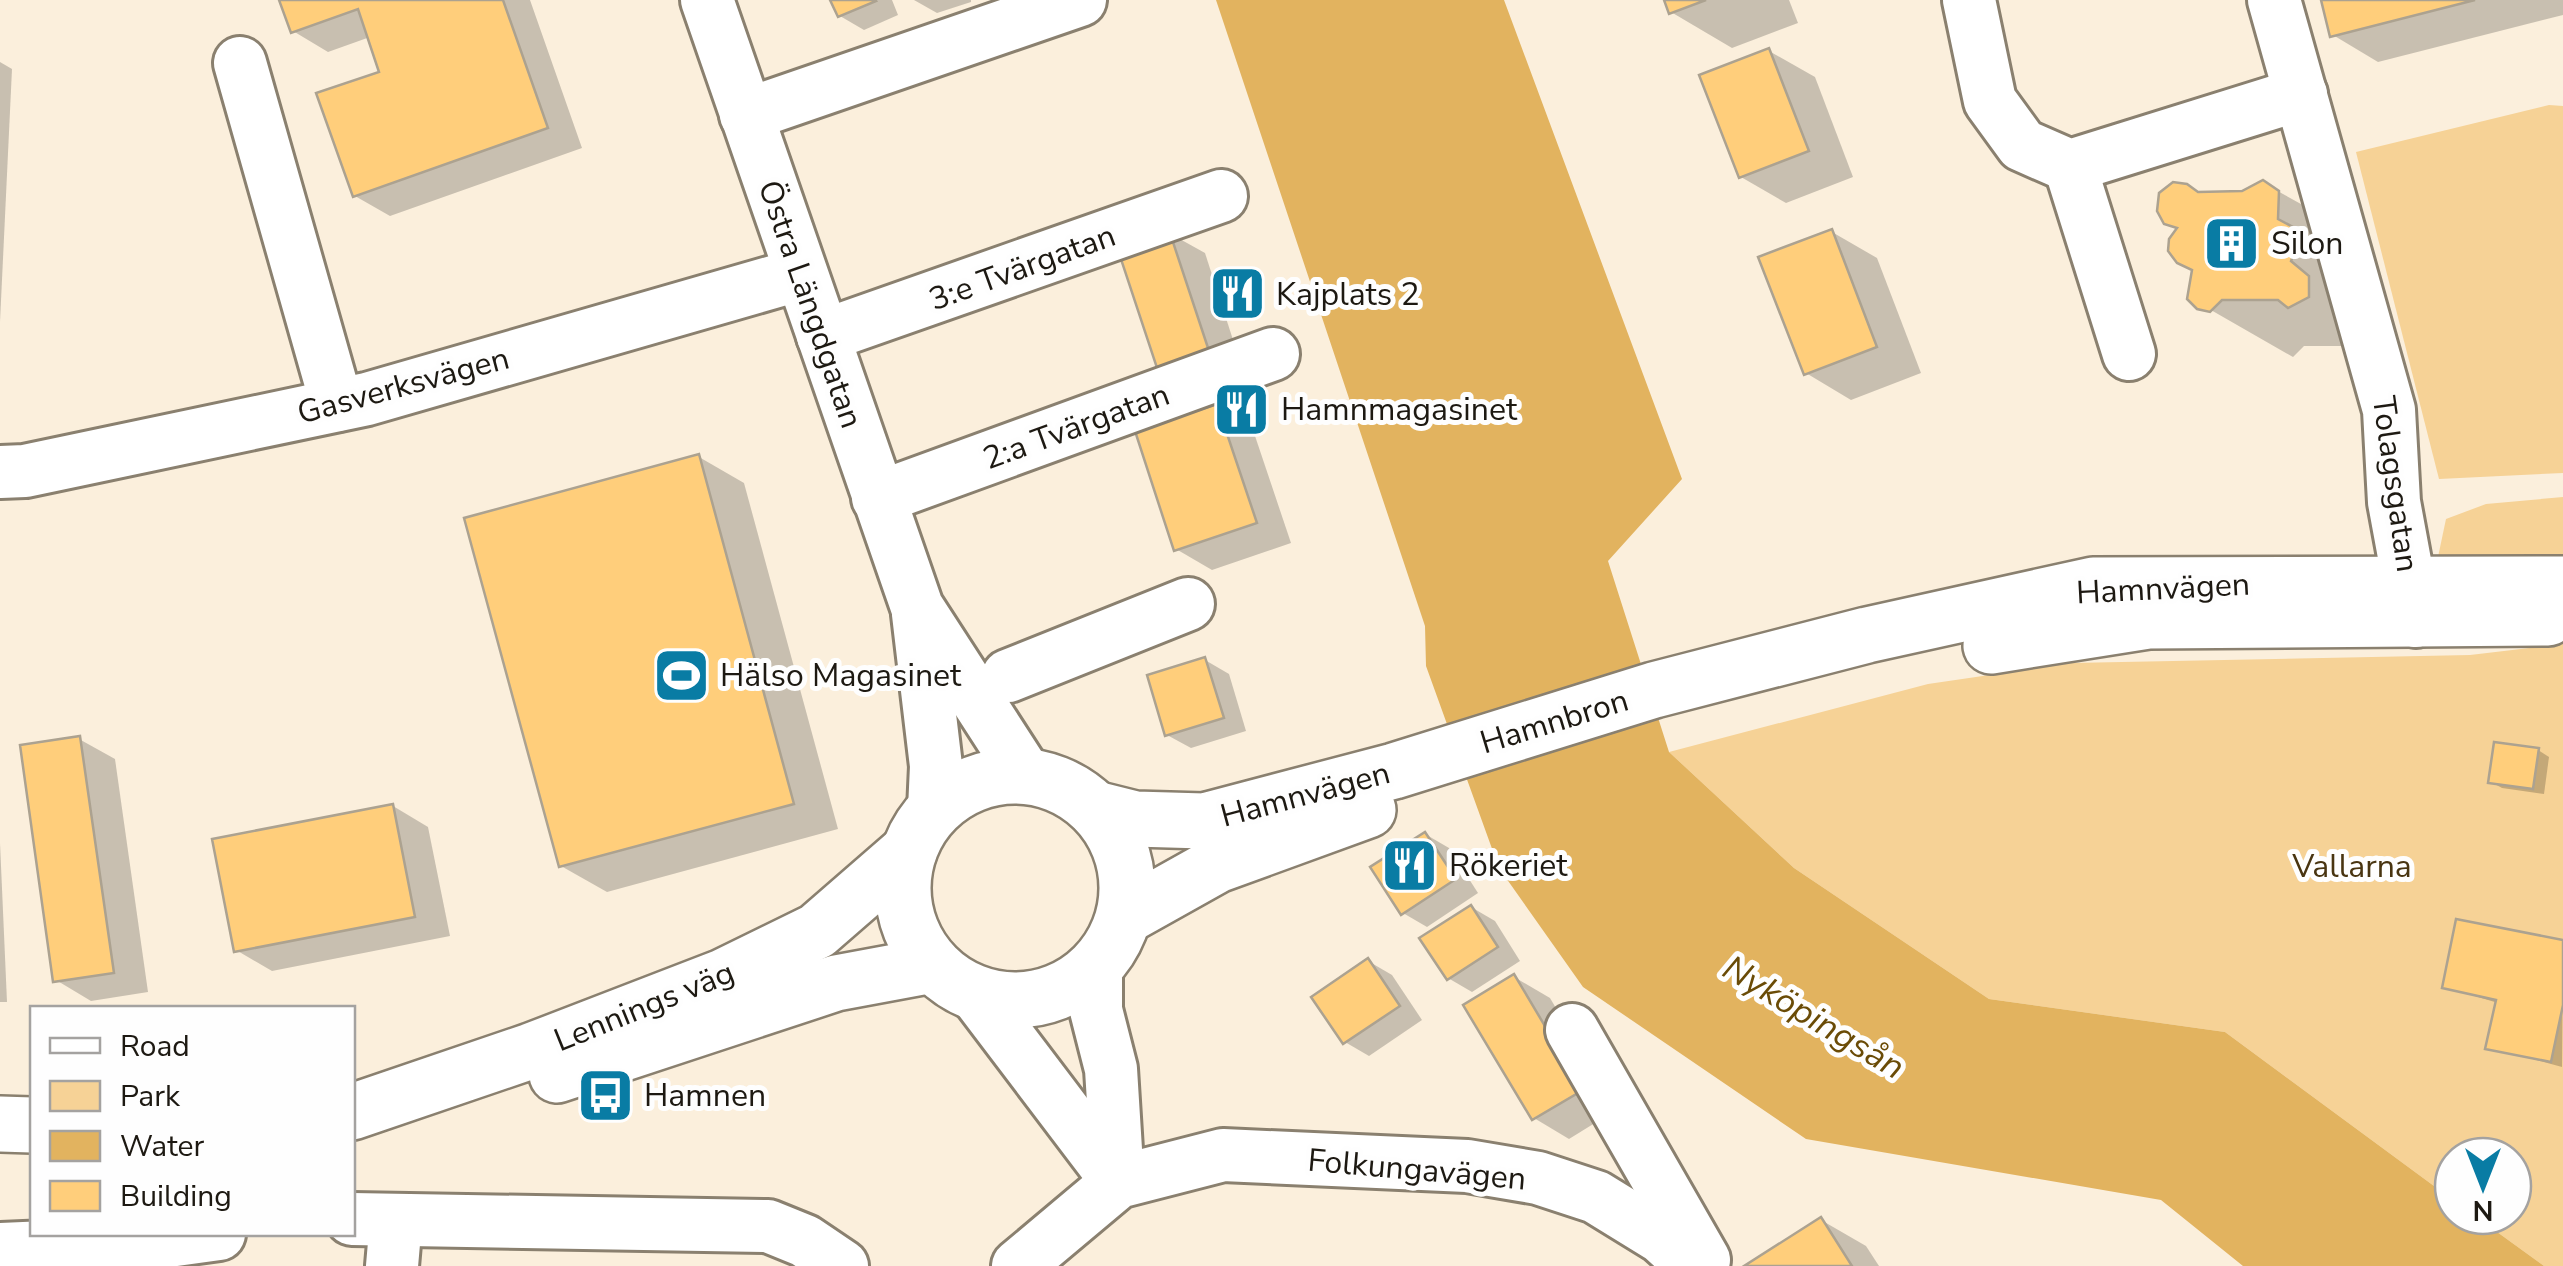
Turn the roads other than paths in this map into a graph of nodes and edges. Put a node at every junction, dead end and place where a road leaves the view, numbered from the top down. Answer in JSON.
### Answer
{"nodes":[{"id":1,"x":707,"y":0,"type":"edge"},
{"id":2,"x":1080,"y":0,"type":"edge"},
{"id":3,"x":1969,"y":0,"type":"edge"},
{"id":4,"x":2274,"y":0,"type":"edge"},
{"id":5,"x":240,"y":64,"type":"dead end"},
{"id":6,"x":2301,"y":94,"type":"junction"},
{"id":7,"x":746,"y":115,"type":"junction"},
{"id":8,"x":2070,"y":166,"type":"junction"},
{"id":9,"x":1221,"y":196,"type":"dead end"},
{"id":10,"x":802,"y":274,"type":"junction"},
{"id":11,"x":823,"y":336,"type":"junction"},
{"id":12,"x":1273,"y":354,"type":"dead end"},
{"id":13,"x":2130,"y":354,"type":"dead end"},
{"id":14,"x":337,"y":405,"type":"junction"},
{"id":15,"x":0,"y":472,"type":"edge"},
{"id":16,"x":878,"y":498,"type":"junction"},
{"id":17,"x":2563,"y":584,"type":"edge"},
{"id":18,"x":2413,"y":601,"type":"junction"},
{"id":19,"x":1188,"y":604,"type":"dead end"},
{"id":20,"x":918,"y":607,"type":"junction"},
{"id":21,"x":2563,"y":617,"type":"edge"},
{"id":22,"x":1008,"y":676,"type":"dead end"},
{"id":23,"x":1658,"y":702,"type":"joint"},
{"id":24,"x":1458,"y":766,"type":"junction"},
{"id":25,"x":1027,"y":777,"type":"junction"},
{"id":26,"x":1095,"y":809,"type":"junction"},
{"id":27,"x":922,"y":831,"type":"junction"},
{"id":28,"x":1124,"y":917,"type":"junction"},
{"id":29,"x":1096,"y":966,"type":"junction"},
{"id":30,"x":954,"y":979,"type":"junction"},
{"id":31,"x":1572,"y":1030,"type":"dead end"},
{"id":32,"x":355,"y":1111,"type":"edge"},
{"id":33,"x":355,"y":1112,"type":"edge"},
{"id":34,"x":0,"y":1124,"type":"edge"},
{"id":35,"x":30,"y":1125,"type":"edge"},
{"id":36,"x":1118,"y":1182,"type":"junction"},
{"id":37,"x":380,"y":1235,"type":"edge"},
{"id":38,"x":204,"y":1236,"type":"edge"},
{"id":39,"x":615,"y":1244,"type":"edge"},
{"id":40,"x":0,"y":1249,"type":"edge"},
{"id":41,"x":842,"y":1266,"type":"edge"},
{"id":42,"x":1018,"y":1266,"type":"edge"},
{"id":43,"x":1693,"y":1266,"type":"edge"},
{"id":44,"x":1707,"y":1266,"type":"edge"}],
"edges":[{"from":1,"to":7,"type":"street","name":"Östra Längdgatan"},
{"from":2,"to":7,"type":"street"},
{"from":3,"to":8,"type":"street"},
{"from":4,"to":6,"type":"street","name":"Tolagsgatan"},
{"from":5,"to":14,"type":"street"},
{"from":6,"to":8,"type":"street"},
{"from":6,"to":18,"type":"street","name":"Tolagsgatan"},
{"from":7,"to":10,"type":"street","name":"Östra Längdgatan"},
{"from":8,"to":13,"type":"street"},
{"from":9,"to":11,"type":"street","name":"3:e Tvärgatan"},
{"from":10,"to":11,"type":"street","name":"Östra Längdgatan"},
{"from":10,"to":14,"type":"street","name":"Gasverksvägen"},
{"from":11,"to":16,"type":"street","name":"Östra Längdgatan"},
{"from":12,"to":16,"type":"street","name":"2:a Tvärgatan"},
{"from":14,"to":15,"type":"street","name":"Gasverksvägen"},
{"from":16,"to":20,"type":"street","name":"Östra Längdgatan"},
{"from":17,"to":18,"type":"main road","name":"Hamnvägen"},
{"from":18,"to":21,"type":"main road","name":"Hamnvägen"},
{"from":18,"to":23,"type":"main road","name":"Hamnvägen"},
{"from":19,"to":22,"type":"street"},
{"from":20,"to":25,"type":"street","name":"Östra Längdgatan"},
{"from":20,"to":27,"type":"street","name":"Östra Längdgatan"},
{"from":23,"to":24,"type":"main road","name":"Hamnbron"},
{"from":24,"to":26,"type":"main road","name":"Hamnvägen"},
{"from":24,"to":28,"type":"main road","name":"Hamnvägen"},
{"from":25,"to":26,"type":"main road"},
{"from":25,"to":27,"type":"main road"},
{"from":26,"to":28,"type":"main road"},
{"from":27,"to":30,"type":"main road"},
{"from":27,"to":32,"type":"main road","name":"Lennings väg"},
{"from":28,"to":29,"type":"main road"},
{"from":29,"to":30,"type":"main road"},
{"from":29,"to":36,"type":"street"},
{"from":30,"to":33,"type":"main road","name":"Lennings väg"},
{"from":30,"to":36,"type":"street"},
{"from":31,"to":44,"type":"street"},
{"from":34,"to":35,"type":"main road"},
{"from":36,"to":42,"type":"street"},
{"from":36,"to":43,"type":"street","name":"Folkungavägen"},
{"from":37,"to":39,"type":"street"},
{"from":38,"to":40,"type":"street"},
{"from":39,"to":41,"type":"street"}]}
